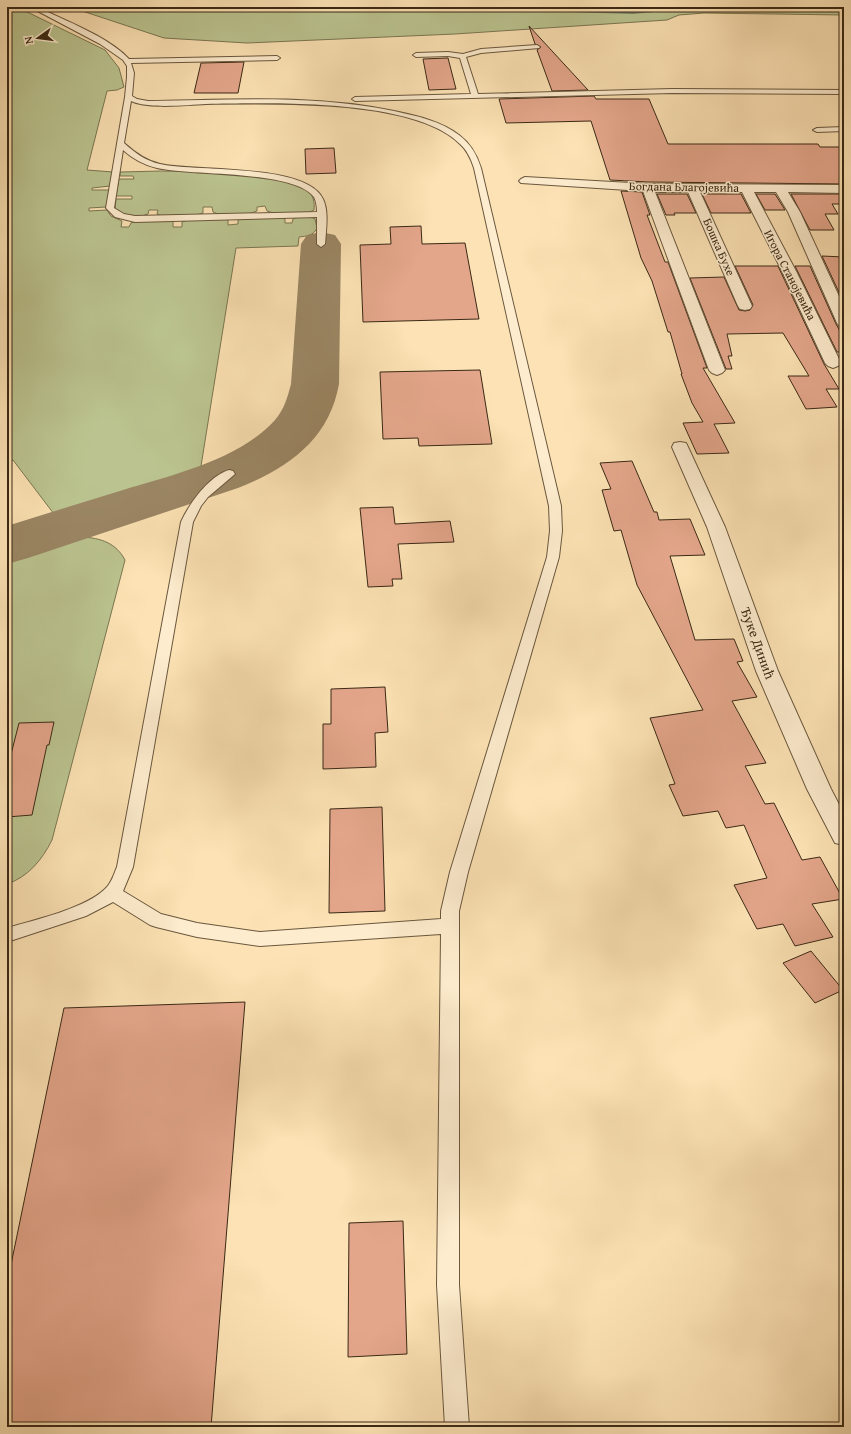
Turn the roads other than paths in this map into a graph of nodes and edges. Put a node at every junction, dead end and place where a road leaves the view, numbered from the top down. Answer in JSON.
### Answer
{"nodes":[{"id":1,"x":33,"y":7,"type":"edge"},
{"id":2,"x":537,"y":47,"type":"dead end"},
{"id":3,"x":416,"y":55,"type":"dead end"},
{"id":4,"x":463,"y":56,"type":"junction"},
{"id":5,"x":277,"y":58,"type":"dead end"},
{"id":6,"x":127,"y":61,"type":"junction"},
{"id":7,"x":840,"y":94,"type":"edge"},
{"id":8,"x":475,"y":95,"type":"junction"},
{"id":9,"x":128,"y":97,"type":"junction"},
{"id":10,"x":279,"y":101,"type":"junction"},
{"id":11,"x":844,"y":129,"type":"edge"},
{"id":12,"x":817,"y":130,"type":"dead end"},
{"id":13,"x":120,"y":144,"type":"junction"},
{"id":14,"x":525,"y":180,"type":"dead end"},
{"id":15,"x":648,"y":188,"type":"junction"},
{"id":16,"x":692,"y":188,"type":"junction"},
{"id":17,"x":746,"y":188,"type":"junction"},
{"id":18,"x":779,"y":188,"type":"junction"},
{"id":19,"x":844,"y":189,"type":"edge"},
{"id":20,"x":320,"y":214,"type":"junction"},
{"id":21,"x":321,"y":244,"type":"dead end"},
{"id":22,"x":745,"y":306,"type":"dead end"},
{"id":23,"x":844,"y":323,"type":"edge"},
{"id":24,"x":833,"y":362,"type":"dead end"},
{"id":25,"x":717,"y":370,"type":"dead end"},
{"id":26,"x":680,"y":447,"type":"dead end"},
{"id":27,"x":229,"y":474,"type":"dead end"},
{"id":28,"x":844,"y":836,"type":"edge"},
{"id":29,"x":113,"y":893,"type":"junction"},
{"id":30,"x":449,"y":926,"type":"junction"},
{"id":31,"x":7,"y":936,"type":"edge"},
{"id":32,"x":457,"y":1427,"type":"edge"}],
"edges":[{"from":1,"to":6,"type":"lane"},
{"from":2,"to":4,"type":"lane"},
{"from":3,"to":4,"type":"lane"},
{"from":4,"to":8,"type":"lane"},
{"from":5,"to":6,"type":"lane"},
{"from":6,"to":9,"type":"lane"},
{"from":7,"to":8,"type":"lane"},
{"from":8,"to":10,"type":"lane"},
{"from":9,"to":10,"type":"lane"},
{"from":9,"to":13,"type":"lane"},
{"from":10,"to":30,"type":"lane"},
{"from":11,"to":12,"type":"lane"},
{"from":13,"to":20,"type":"lane"},
{"from":13,"to":20,"type":"lane"},
{"from":14,"to":15,"type":"street","name":"Богдана Благојевића"},
{"from":15,"to":16,"type":"street","name":"Богдана Благојевића"},
{"from":15,"to":25,"type":"street"},
{"from":16,"to":17,"type":"street","name":"Богдана Благојевића"},
{"from":16,"to":22,"type":"street","name":"Бошка Бухе"},
{"from":17,"to":18,"type":"street","name":"Богдана Благојевића"},
{"from":17,"to":24,"type":"street","name":"Игора Станојевића"},
{"from":18,"to":19,"type":"street","name":"Богдана Благојевића"},
{"from":18,"to":23,"type":"street"},
{"from":20,"to":21,"type":"lane"},
{"from":26,"to":28,"type":"street","name":"Ђуке Динић"},
{"from":27,"to":29,"type":"lane"},
{"from":29,"to":30,"type":"lane"},
{"from":29,"to":31,"type":"lane"},
{"from":30,"to":32,"type":"lane"}]}
